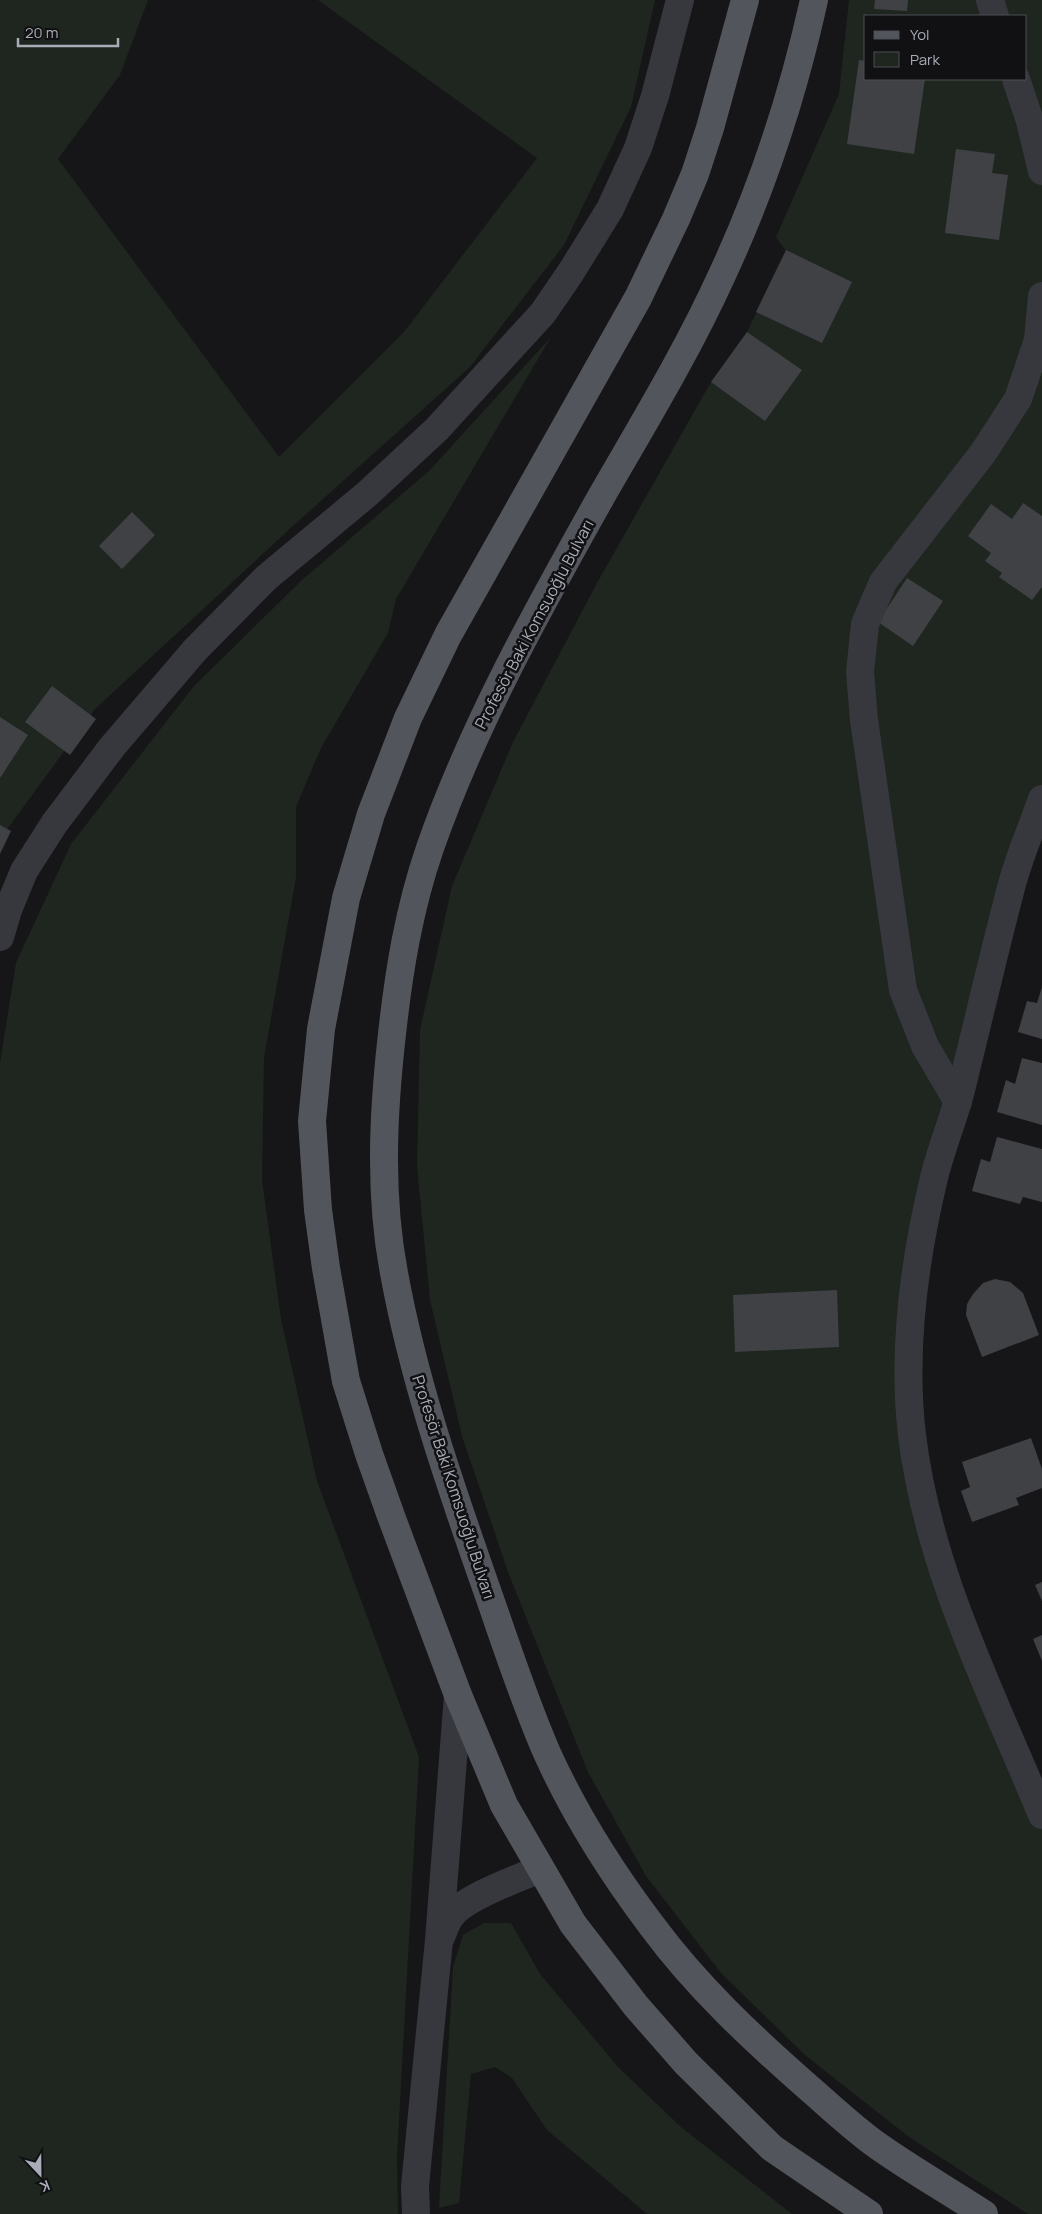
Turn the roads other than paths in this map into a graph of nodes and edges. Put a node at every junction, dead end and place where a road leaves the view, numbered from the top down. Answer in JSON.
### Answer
{"nodes":[{"id":1,"x":680,"y":0,"type":"edge"},
{"id":2,"x":745,"y":0,"type":"edge"},
{"id":3,"x":814,"y":0,"type":"edge"},
{"id":4,"x":990,"y":0,"type":"edge"},
{"id":5,"x":996,"y":15,"type":"edge"},
{"id":6,"x":1016,"y":80,"type":"edge"},
{"id":7,"x":1042,"y":171,"type":"edge"},
{"id":8,"x":1042,"y":296,"type":"edge"},
{"id":9,"x":1042,"y":799,"type":"edge"},
{"id":10,"x":0,"y":937,"type":"edge"},
{"id":11,"x":958,"y":1102,"type":"junction"},
{"id":12,"x":458,"y":1695,"type":"junction"},
{"id":13,"x":1035,"y":1781,"type":"edge"},
{"id":14,"x":1042,"y":1815,"type":"edge"},
{"id":15,"x":540,"y":1869,"type":"junction"},
{"id":16,"x":439,"y":1940,"type":"junction"},
{"id":17,"x":416,"y":2214,"type":"edge"},
{"id":18,"x":869,"y":2214,"type":"edge"},
{"id":19,"x":984,"y":2214,"type":"edge"}],
"edges":[{"from":1,"to":10,"type":"street"},
{"from":2,"to":12,"type":"main road"},
{"from":3,"to":19,"type":"main road","name":"Profesör Baki Komsuoğlu Bulvarı"},
{"from":4,"to":5,"type":"street"},
{"from":6,"to":7,"type":"street"},
{"from":8,"to":11,"type":"street"},
{"from":9,"to":11,"type":"street"},
{"from":11,"to":13,"type":"street"},
{"from":12,"to":15,"type":"main road"},
{"from":12,"to":16,"type":"street"},
{"from":13,"to":14,"type":"street"},
{"from":15,"to":16,"type":"street"},
{"from":15,"to":18,"type":"main road"},
{"from":16,"to":17,"type":"street"}]}
